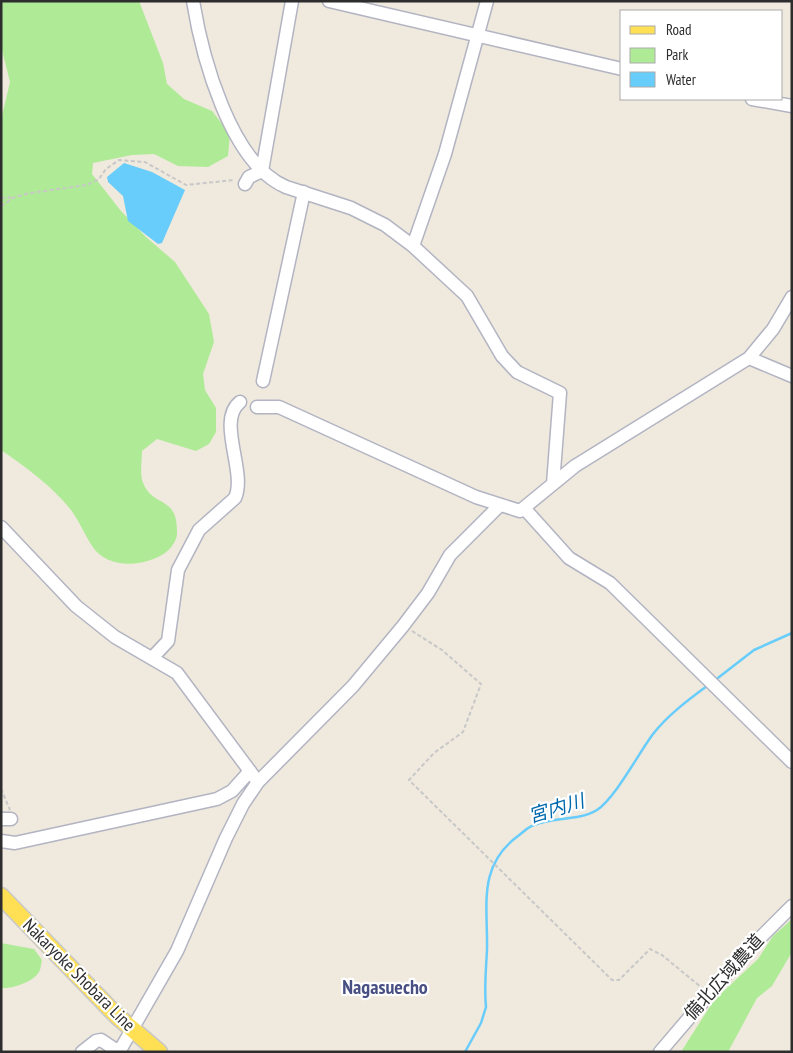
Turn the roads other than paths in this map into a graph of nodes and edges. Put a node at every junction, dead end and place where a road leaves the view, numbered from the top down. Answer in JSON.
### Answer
{"nodes":[{"id":1,"x":193,"y":1,"type":"edge"},
{"id":2,"x":292,"y":1,"type":"edge"},
{"id":3,"x":329,"y":1,"type":"edge"},
{"id":4,"x":487,"y":1,"type":"edge"},
{"id":5,"x":477,"y":34,"type":"junction"},
{"id":6,"x":620,"y":69,"type":"edge"},
{"id":7,"x":758,"y":100,"type":"edge"},
{"id":8,"x":792,"y":106,"type":"edge"},
{"id":9,"x":262,"y":171,"type":"junction"},
{"id":10,"x":247,"y":181,"type":"road end"},
{"id":11,"x":304,"y":192,"type":"junction"},
{"id":12,"x":414,"y":246,"type":"junction"},
{"id":13,"x":792,"y":298,"type":"edge"},
{"id":14,"x":749,"y":358,"type":"junction"},
{"id":15,"x":792,"y":376,"type":"edge"},
{"id":16,"x":262,"y":381,"type":"dead end"},
{"id":17,"x":240,"y":402,"type":"dead end"},
{"id":18,"x":257,"y":407,"type":"dead end"},
{"id":19,"x":553,"y":484,"type":"junction"},
{"id":20,"x":499,"y":506,"type":"junction"},
{"id":21,"x":524,"y":508,"type":"junction"},
{"id":22,"x":1,"y":527,"type":"edge"},
{"id":23,"x":152,"y":658,"type":"junction"},
{"id":24,"x":792,"y":762,"type":"edge"},
{"id":25,"x":250,"y":771,"type":"junction"},
{"id":26,"x":258,"y":782,"type":"junction"},
{"id":27,"x":1,"y":841,"type":"edge"},
{"id":28,"x":1,"y":896,"type":"edge"},
{"id":29,"x":792,"y":906,"type":"edge"},
{"id":30,"x":133,"y":1029,"type":"junction"},
{"id":31,"x":82,"y":1052,"type":"edge"},
{"id":32,"x":119,"y":1052,"type":"edge"},
{"id":33,"x":159,"y":1052,"type":"edge"},
{"id":34,"x":660,"y":1052,"type":"edge"}],
"edges":[{"from":1,"to":9,"type":"street"},
{"from":2,"to":9,"type":"street"},
{"from":3,"to":5,"type":"street"},
{"from":4,"to":5,"type":"street"},
{"from":5,"to":6,"type":"street"},
{"from":5,"to":12,"type":"street"},
{"from":7,"to":8,"type":"street"},
{"from":9,"to":10,"type":"street"},
{"from":9,"to":11,"type":"street"},
{"from":11,"to":12,"type":"street"},
{"from":11,"to":16,"type":"street"},
{"from":12,"to":19,"type":"street"},
{"from":13,"to":14,"type":"street"},
{"from":14,"to":15,"type":"street"},
{"from":14,"to":19,"type":"street"},
{"from":17,"to":23,"type":"street"},
{"from":18,"to":20,"type":"street"},
{"from":19,"to":21,"type":"street"},
{"from":20,"to":21,"type":"street"},
{"from":20,"to":26,"type":"street"},
{"from":21,"to":24,"type":"street"},
{"from":22,"to":23,"type":"street"},
{"from":23,"to":25,"type":"street"},
{"from":25,"to":26,"type":"street"},
{"from":25,"to":27,"type":"street"},
{"from":26,"to":30,"type":"street"},
{"from":28,"to":30,"type":"main road","name":"Nakaryoke Shobara Line"},
{"from":29,"to":34,"type":"street","name":"備北広域農道"},
{"from":30,"to":32,"type":"street"},
{"from":30,"to":33,"type":"main road","name":"Nakaryoke Shobara Line"},
{"from":31,"to":32,"type":"street"}]}
